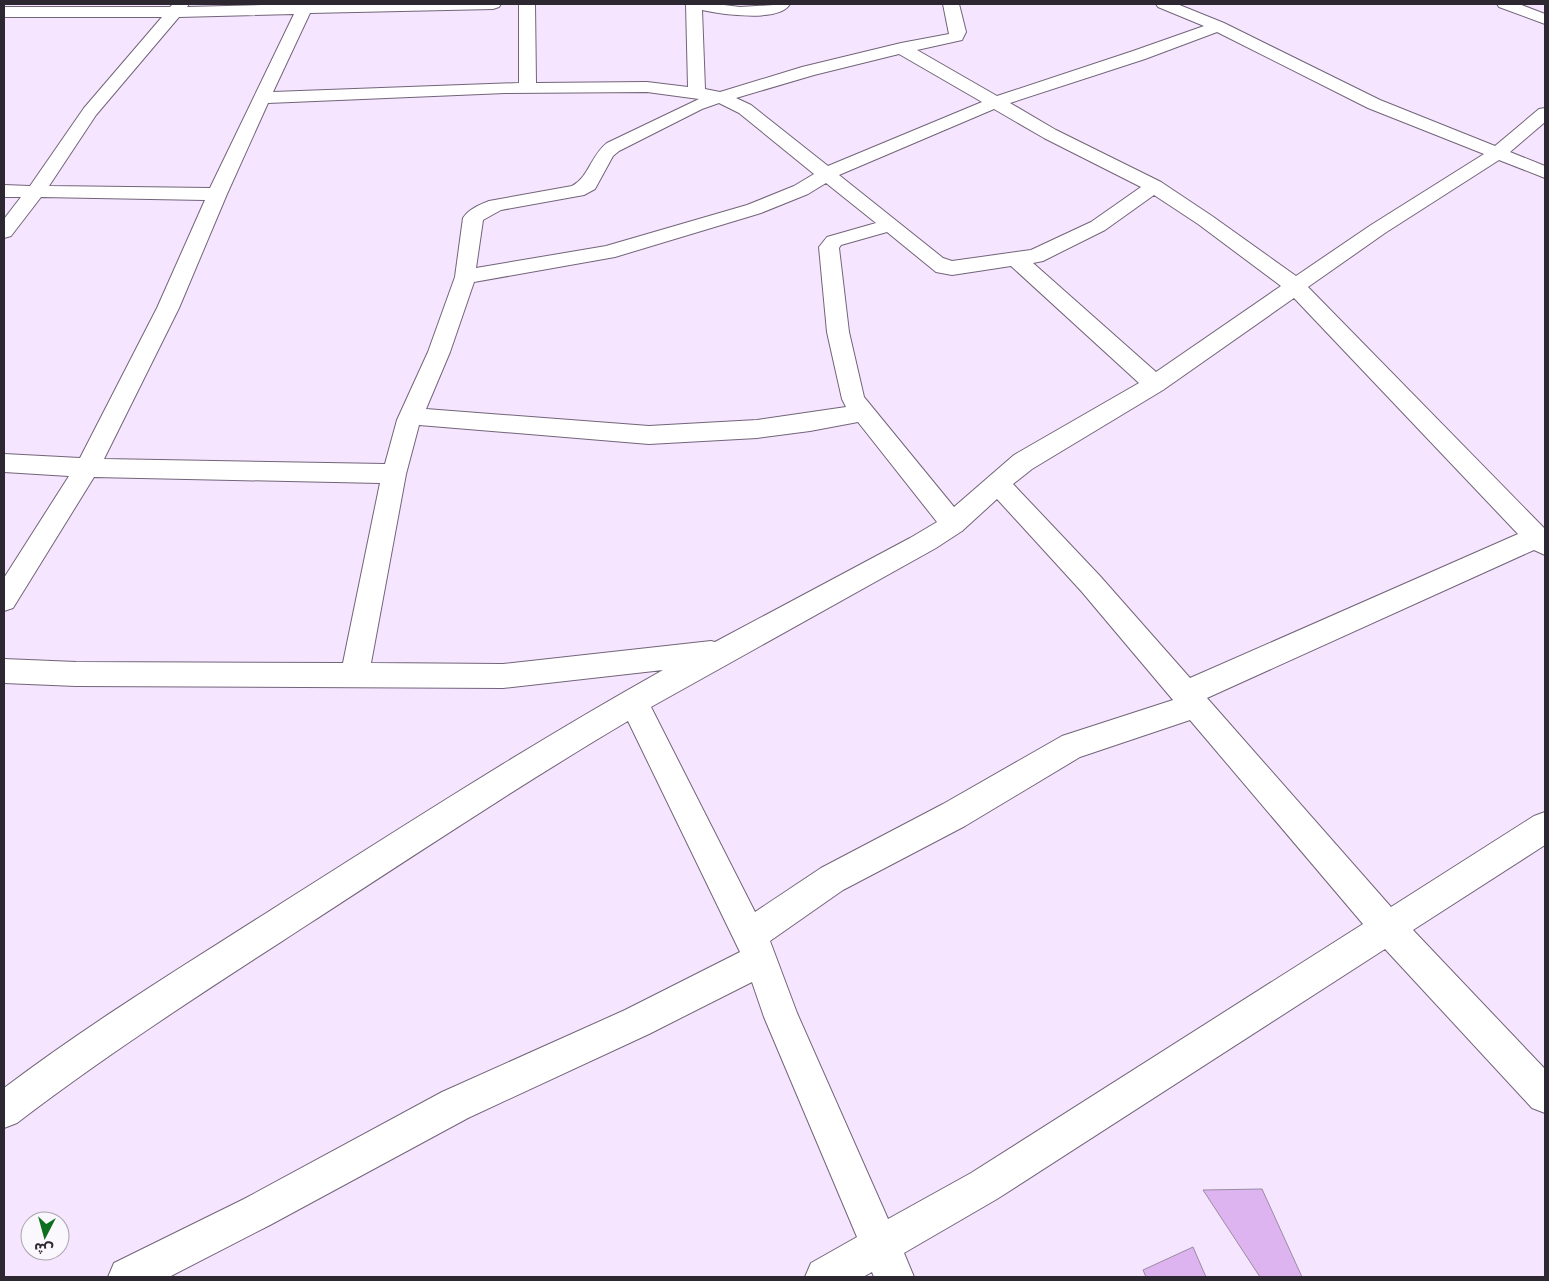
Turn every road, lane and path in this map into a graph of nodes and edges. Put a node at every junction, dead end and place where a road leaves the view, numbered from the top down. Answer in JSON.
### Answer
{"nodes":[{"id":1,"x":493,"y":4,"type":"edge"},
{"id":2,"x":527,"y":4,"type":"edge"},
{"id":3,"x":694,"y":4,"type":"edge"},
{"id":4,"x":698,"y":4,"type":"edge"},
{"id":5,"x":782,"y":4,"type":"edge"},
{"id":6,"x":951,"y":4,"type":"edge"},
{"id":7,"x":1164,"y":4,"type":"edge"},
{"id":8,"x":1505,"y":4,"type":"edge"},
{"id":9,"x":305,"y":6,"type":"edge"},
{"id":10,"x":39,"y":7,"type":"edge"},
{"id":11,"x":178,"y":8,"type":"edge"},
{"id":12,"x":6,"y":15,"type":"edge"},
{"id":13,"x":1545,"y":19,"type":"edge"},
{"id":14,"x":1218,"y":26,"type":"junction"},
{"id":15,"x":901,"y":48,"type":"junction"},
{"id":16,"x":528,"y":88,"type":"junction"},
{"id":17,"x":698,"y":93,"type":"junction"},
{"id":18,"x":262,"y":98,"type":"junction"},
{"id":19,"x":722,"y":98,"type":"junction"},
{"id":20,"x":994,"y":103,"type":"junction"},
{"id":21,"x":1545,"y":113,"type":"edge"},
{"id":22,"x":1498,"y":153,"type":"junction"},
{"id":23,"x":1545,"y":172,"type":"edge"},
{"id":24,"x":827,"y":176,"type":"junction"},
{"id":25,"x":1154,"y":186,"type":"junction"},
{"id":26,"x":4,"y":191,"type":"edge"},
{"id":27,"x":35,"y":192,"type":"junction"},
{"id":28,"x":217,"y":194,"type":"junction"},
{"id":29,"x":891,"y":224,"type":"junction"},
{"id":30,"x":4,"y":232,"type":"edge"},
{"id":31,"x":1016,"y":259,"type":"junction"},
{"id":32,"x":465,"y":277,"type":"junction"},
{"id":33,"x":1295,"y":286,"type":"junction"},
{"id":34,"x":1155,"y":384,"type":"junction"},
{"id":35,"x":863,"y":412,"type":"junction"},
{"id":36,"x":411,"y":416,"type":"junction"},
{"id":37,"x":4,"y":463,"type":"edge"},
{"id":38,"x":87,"y":468,"type":"junction"},
{"id":39,"x":394,"y":474,"type":"junction"},
{"id":40,"x":998,"y":484,"type":"junction"},
{"id":41,"x":953,"y":524,"type":"junction"},
{"id":42,"x":1541,"y":541,"type":"edge"},
{"id":43,"x":4,"y":600,"type":"edge"},
{"id":44,"x":722,"y":652,"type":"junction"},
{"id":45,"x":4,"y":671,"type":"edge"},
{"id":46,"x":355,"y":675,"type":"junction"},
{"id":47,"x":1190,"y":699,"type":"junction"},
{"id":48,"x":633,"y":702,"type":"junction"},
{"id":49,"x":1545,"y":827,"type":"edge"},
{"id":50,"x":1388,"y":928,"type":"junction"},
{"id":51,"x":755,"y":947,"type":"junction"},
{"id":52,"x":1545,"y":1096,"type":"edge"},
{"id":53,"x":4,"y":1110,"type":"edge"},
{"id":54,"x":887,"y":1262,"type":"edge"},
{"id":55,"x":128,"y":1277,"type":"edge"},
{"id":56,"x":825,"y":1277,"type":"edge"}],
"edges":[{"from":1,"to":9,"type":"street"},
{"from":2,"to":16,"type":"street"},
{"from":3,"to":17,"type":"street"},
{"from":4,"to":5,"type":"street"},
{"from":6,"to":15,"type":"street"},
{"from":7,"to":14,"type":"street"},
{"from":8,"to":13,"type":"street"},
{"from":9,"to":11,"type":"street"},
{"from":9,"to":18,"type":"street"},
{"from":10,"to":11,"type":"street"},
{"from":10,"to":12,"type":"street"},
{"from":11,"to":27,"type":"street"},
{"from":14,"to":20,"type":"street"},
{"from":14,"to":22,"type":"street"},
{"from":15,"to":19,"type":"street"},
{"from":15,"to":20,"type":"street"},
{"from":16,"to":17,"type":"street"},
{"from":16,"to":18,"type":"street"},
{"from":17,"to":19,"type":"street"},
{"from":18,"to":28,"type":"street"},
{"from":19,"to":24,"type":"street"},
{"from":19,"to":32,"type":"street"},
{"from":20,"to":24,"type":"street"},
{"from":20,"to":25,"type":"street"},
{"from":21,"to":22,"type":"street"},
{"from":22,"to":23,"type":"street"},
{"from":22,"to":33,"type":"street"},
{"from":24,"to":29,"type":"street"},
{"from":24,"to":32,"type":"street"},
{"from":25,"to":31,"type":"street"},
{"from":25,"to":33,"type":"street"},
{"from":26,"to":27,"type":"street"},
{"from":27,"to":28,"type":"street"},
{"from":27,"to":30,"type":"street"},
{"from":28,"to":38,"type":"street"},
{"from":29,"to":31,"type":"street"},
{"from":29,"to":35,"type":"street"},
{"from":31,"to":34,"type":"street"},
{"from":32,"to":36,"type":"street"},
{"from":33,"to":34,"type":"street"},
{"from":33,"to":42,"type":"street"},
{"from":34,"to":40,"type":"street"},
{"from":35,"to":36,"type":"street"},
{"from":35,"to":41,"type":"street"},
{"from":36,"to":39,"type":"street"},
{"from":37,"to":38,"type":"street"},
{"from":38,"to":39,"type":"street"},
{"from":38,"to":43,"type":"street"},
{"from":39,"to":46,"type":"street"},
{"from":40,"to":41,"type":"street"},
{"from":40,"to":47,"type":"street"},
{"from":41,"to":44,"type":"street"},
{"from":42,"to":47,"type":"street"},
{"from":44,"to":46,"type":"street"},
{"from":44,"to":48,"type":"street"},
{"from":45,"to":46,"type":"street"},
{"from":47,"to":50,"type":"street"},
{"from":47,"to":51,"type":"street"},
{"from":48,"to":51,"type":"street"},
{"from":48,"to":53,"type":"street"},
{"from":49,"to":50,"type":"street"},
{"from":50,"to":52,"type":"street"},
{"from":50,"to":54,"type":"street"},
{"from":51,"to":54,"type":"street"},
{"from":51,"to":55,"type":"street"},
{"from":54,"to":56,"type":"street"}]}
